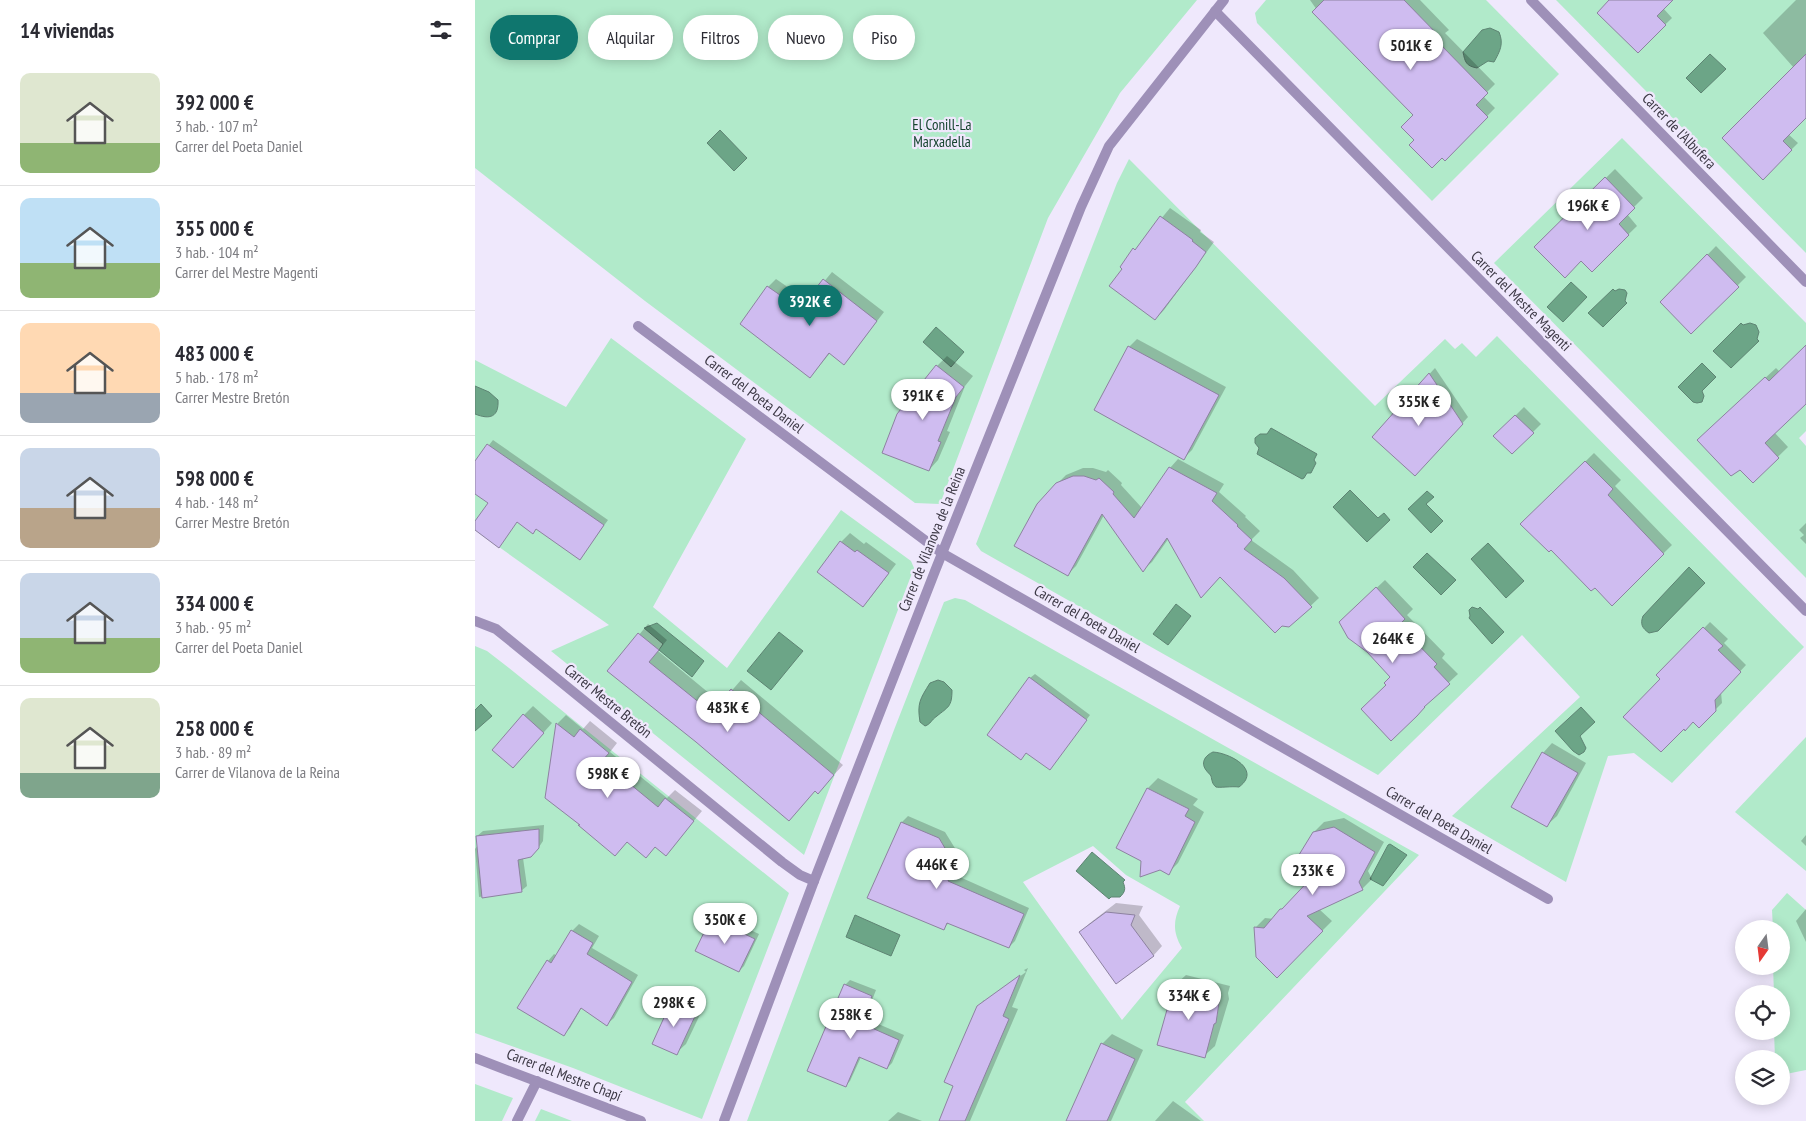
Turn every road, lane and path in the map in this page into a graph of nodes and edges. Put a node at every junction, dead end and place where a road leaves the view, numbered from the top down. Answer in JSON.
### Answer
{"nodes":[{"id":1,"x":1224,"y":0,"type":"edge"},
{"id":2,"x":1531,"y":0,"type":"edge"},
{"id":3,"x":1215,"y":11,"type":"junction"},
{"id":4,"x":1806,"y":282,"type":"edge"},
{"id":5,"x":638,"y":326,"type":"dead end"},
{"id":6,"x":942,"y":552,"type":"junction"},
{"id":7,"x":1806,"y":611,"type":"edge"},
{"id":8,"x":475,"y":621,"type":"edge"},
{"id":9,"x":814,"y":881,"type":"junction"},
{"id":10,"x":1547,"y":899,"type":"dead end"},
{"id":11,"x":475,"y":1058,"type":"edge"},
{"id":12,"x":537,"y":1081,"type":"junction"},
{"id":13,"x":517,"y":1121,"type":"edge"},
{"id":14,"x":641,"y":1121,"type":"edge"},
{"id":15,"x":724,"y":1121,"type":"edge"}],
"edges":[{"from":1,"to":3,"type":"street","name":"Carrer de Vilanova de la Reina"},
{"from":2,"to":4,"type":"street","name":"Carrer de l'Albufera"},
{"from":3,"to":6,"type":"street","name":"Carrer de Vilanova de la Reina"},
{"from":3,"to":7,"type":"street","name":"Carrer del Mestre Magenti"},
{"from":5,"to":6,"type":"street","name":"Carrer del Poeta Daniel"},
{"from":6,"to":9,"type":"street","name":"Carrer de Vilanova de la Reina"},
{"from":6,"to":10,"type":"street","name":"Carrer del Poeta Daniel"},
{"from":8,"to":9,"type":"street","name":"Carrer Mestre Bretón"},
{"from":9,"to":15,"type":"street","name":"Carrer de Vilanova de la Reina"},
{"from":11,"to":12,"type":"street","name":"Carrer del Mestre Chapí"},
{"from":12,"to":13,"type":"street"},
{"from":12,"to":14,"type":"street","name":"Carrer del Mestre Chapí"}]}
